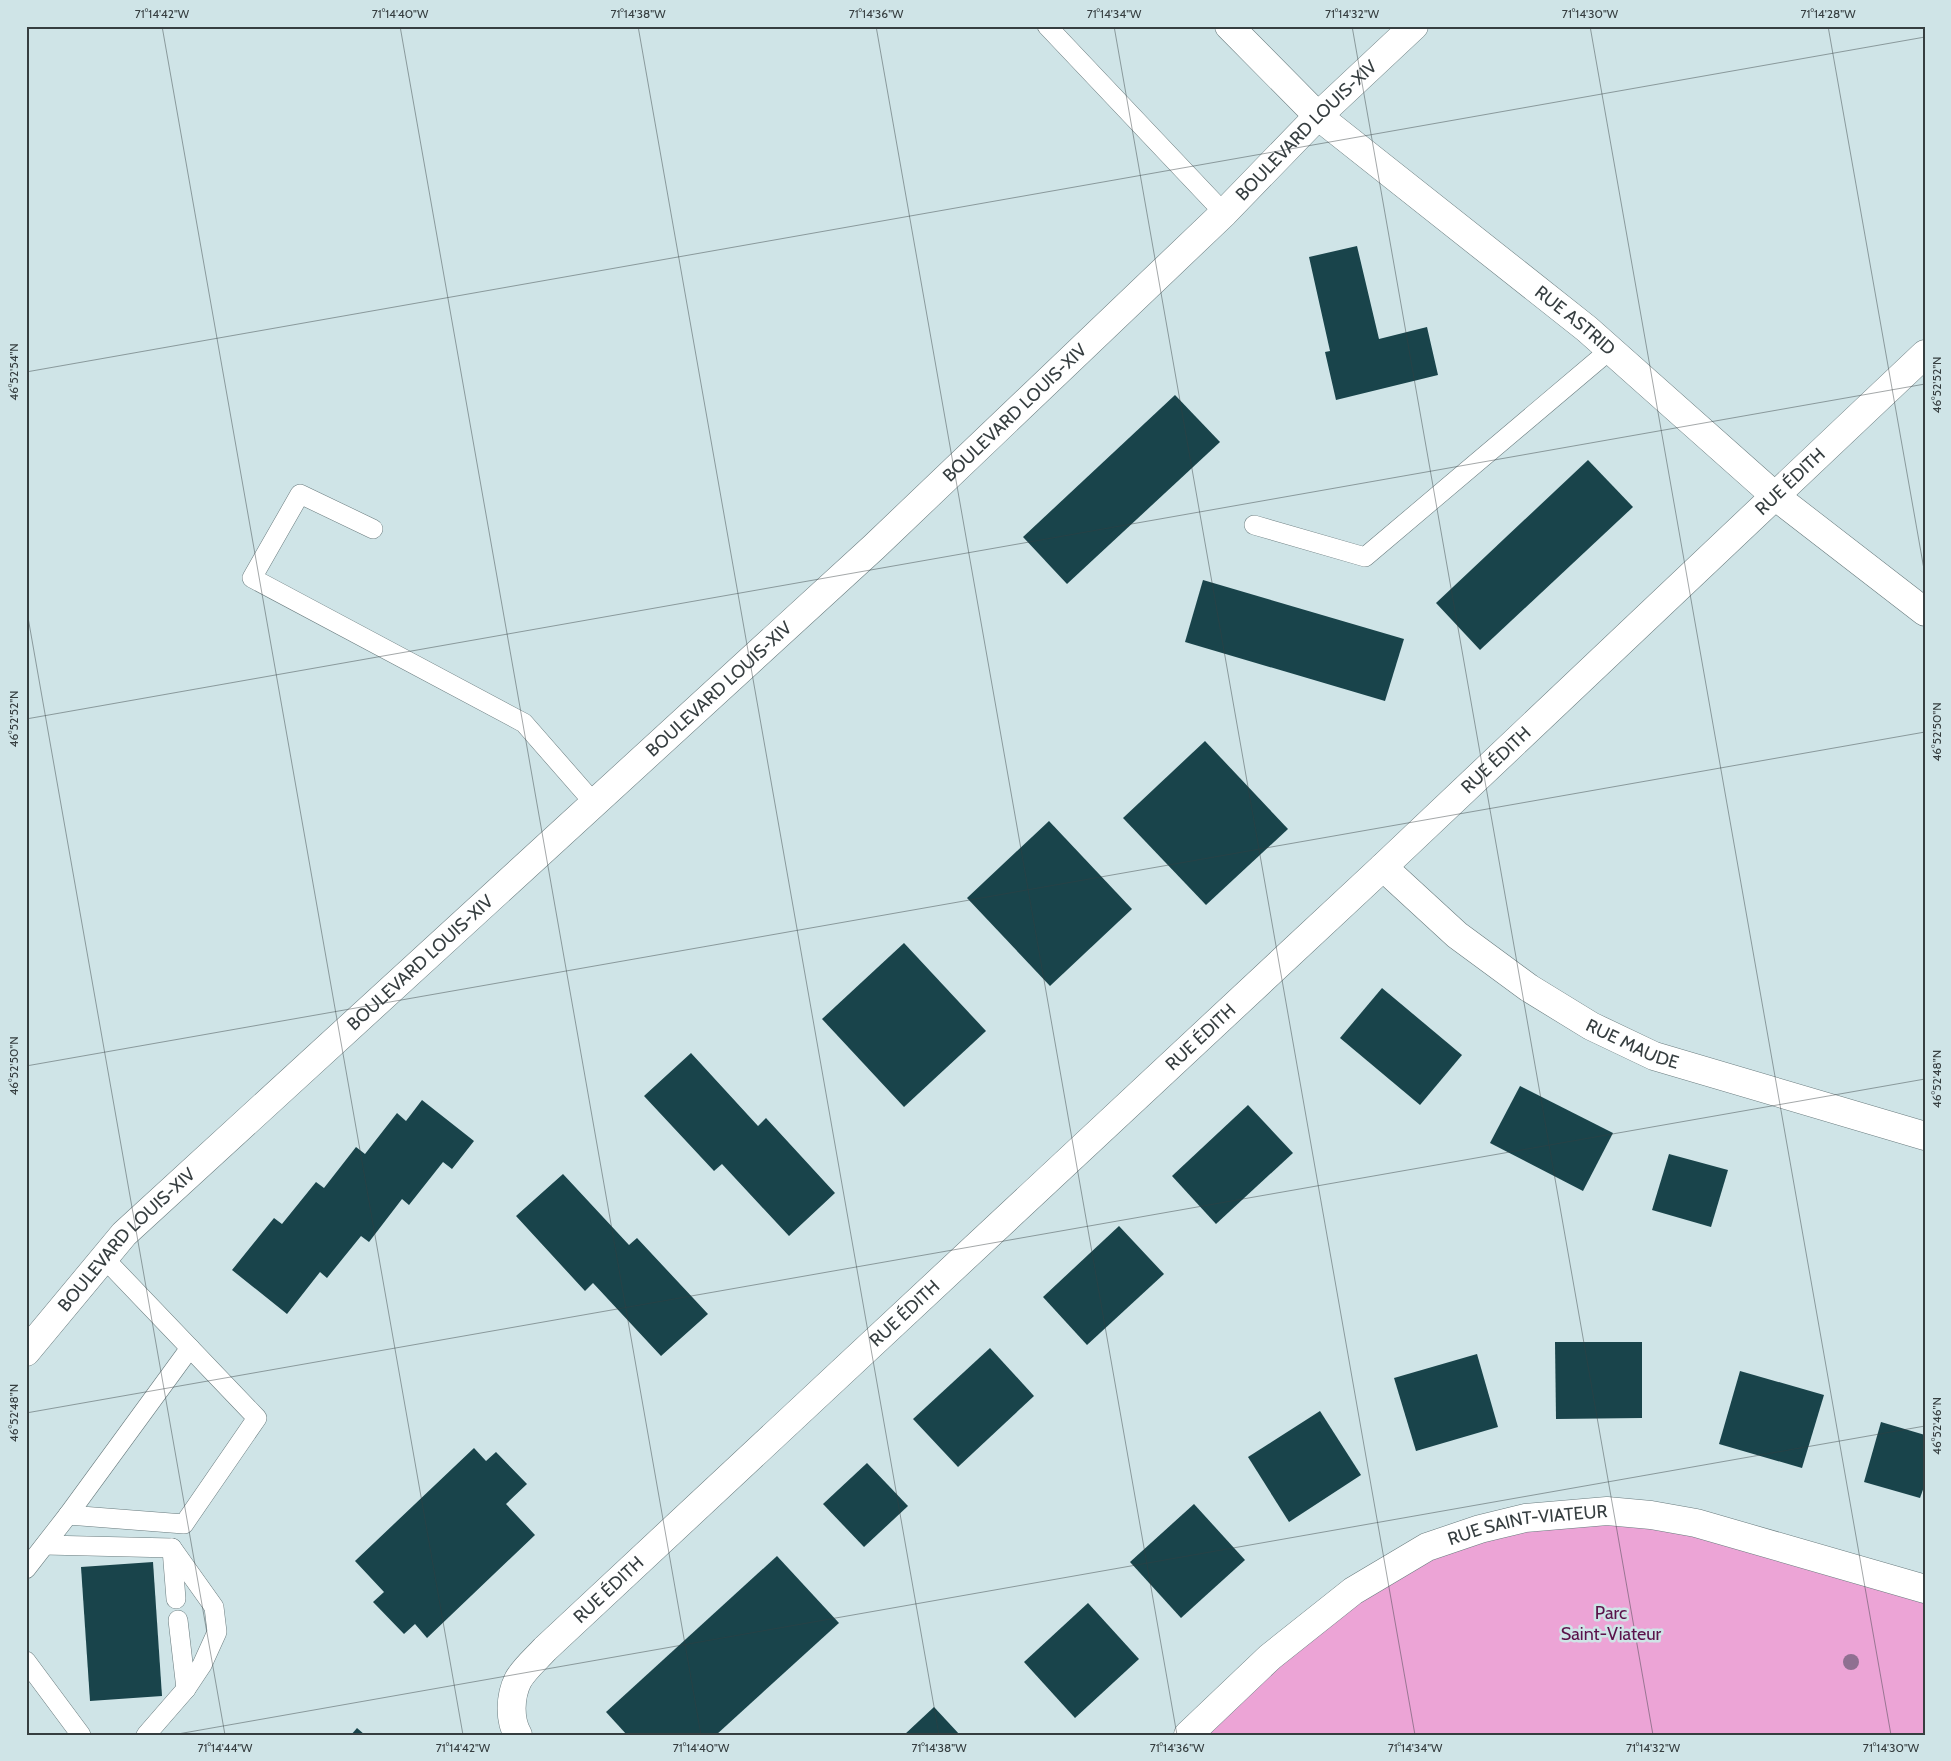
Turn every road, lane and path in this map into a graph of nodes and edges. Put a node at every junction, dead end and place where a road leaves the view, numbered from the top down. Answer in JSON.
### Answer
{"nodes":[{"id":1,"x":1047,"y":26,"type":"edge"},
{"id":2,"x":1229,"y":26,"type":"edge"},
{"id":3,"x":1414,"y":26,"type":"edge"},
{"id":4,"x":1318,"y":116,"type":"junction"},
{"id":5,"x":1224,"y":212,"type":"junction"},
{"id":6,"x":1611,"y":349,"type":"junction"},
{"id":7,"x":1925,"y":354,"type":"edge"},
{"id":8,"x":1775,"y":496,"type":"junction"},
{"id":9,"x":1254,"y":524,"type":"dead end"},
{"id":10,"x":373,"y":529,"type":"dead end"},
{"id":11,"x":1925,"y":612,"type":"edge"},
{"id":12,"x":594,"y":804,"type":"junction"},
{"id":13,"x":1383,"y":867,"type":"junction"},
{"id":14,"x":1925,"y":1136,"type":"edge"},
{"id":15,"x":104,"y":1258,"type":"junction"},
{"id":16,"x":190,"y":1348,"type":"junction"},
{"id":17,"x":26,"y":1352,"type":"edge"},
{"id":18,"x":68,"y":1515,"type":"junction"},
{"id":19,"x":45,"y":1545,"type":"junction"},
{"id":20,"x":172,"y":1548,"type":"junction"},
{"id":21,"x":26,"y":1569,"type":"edge"},
{"id":22,"x":1925,"y":1589,"type":"edge"},
{"id":23,"x":176,"y":1599,"type":"dead end"},
{"id":24,"x":178,"y":1620,"type":"dead end"},
{"id":25,"x":26,"y":1661,"type":"edge"},
{"id":26,"x":186,"y":1689,"type":"junction"},
{"id":27,"x":81,"y":1735,"type":"edge"},
{"id":28,"x":146,"y":1735,"type":"edge"},
{"id":29,"x":518,"y":1735,"type":"edge"},
{"id":30,"x":1188,"y":1735,"type":"edge"}],
"edges":[{"from":1,"to":5,"type":"lane"},
{"from":2,"to":4,"type":"street","name":"RUE ASTRID"},
{"from":3,"to":4,"type":"street","name":"BOULEVARD LOUIS-XIV"},
{"from":4,"to":5,"type":"street","name":"BOULEVARD LOUIS-XIV"},
{"from":4,"to":6,"type":"street","name":"RUE ASTRID"},
{"from":5,"to":12,"type":"street","name":"BOULEVARD LOUIS-XIV"},
{"from":6,"to":8,"type":"street","name":"RUE ASTRID"},
{"from":6,"to":9,"type":"lane"},
{"from":7,"to":8,"type":"street","name":"RUE ÉDITH"},
{"from":8,"to":11,"type":"street","name":"RUE ASTRID"},
{"from":8,"to":13,"type":"street","name":"RUE ÉDITH"},
{"from":10,"to":12,"type":"lane"},
{"from":12,"to":15,"type":"street","name":"BOULEVARD LOUIS-XIV"},
{"from":13,"to":14,"type":"street","name":"RUE MAUDE"},
{"from":13,"to":29,"type":"street","name":"RUE ÉDITH"},
{"from":15,"to":16,"type":"lane"},
{"from":15,"to":17,"type":"street","name":"BOULEVARD LOUIS-XIV"},
{"from":16,"to":18,"type":"lane"},
{"from":16,"to":18,"type":"lane"},
{"from":18,"to":19,"type":"lane"},
{"from":19,"to":20,"type":"lane"},
{"from":19,"to":21,"type":"lane"},
{"from":20,"to":23,"type":"lane"},
{"from":20,"to":26,"type":"lane"},
{"from":22,"to":30,"type":"street","name":"RUE SAINT-VIATEUR"},
{"from":24,"to":26,"type":"lane"},
{"from":25,"to":27,"type":"lane"},
{"from":26,"to":28,"type":"lane"}]}
